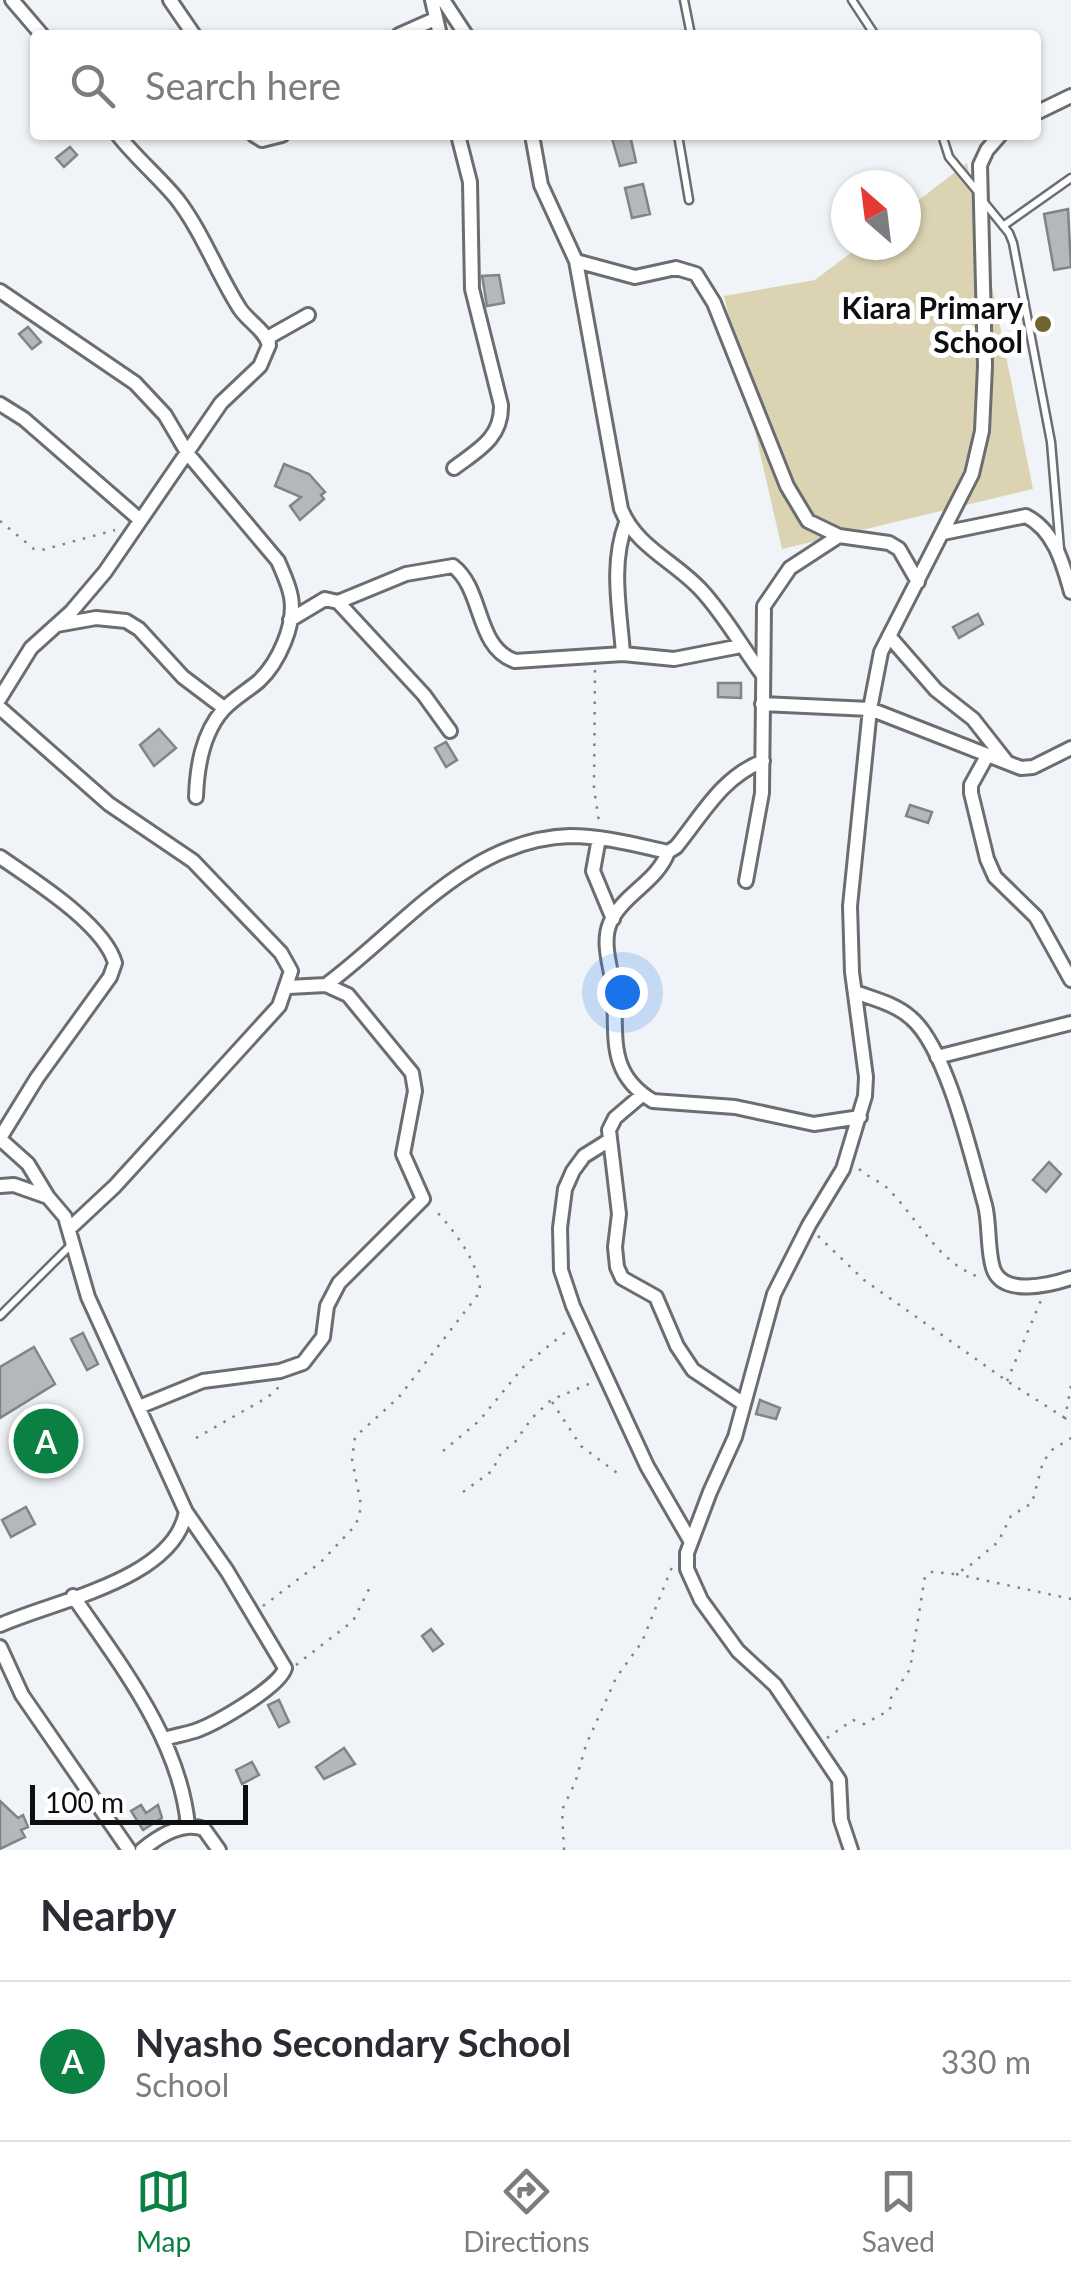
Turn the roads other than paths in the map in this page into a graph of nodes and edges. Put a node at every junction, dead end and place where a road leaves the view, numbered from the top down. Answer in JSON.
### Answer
{"nodes":[{"id":1,"x":12,"y":0,"type":"edge"},
{"id":2,"x":170,"y":0,"type":"edge"},
{"id":3,"x":432,"y":0,"type":"edge"},
{"id":4,"x":443,"y":0,"type":"edge"},
{"id":5,"x":684,"y":0,"type":"edge"},
{"id":6,"x":852,"y":0,"type":"edge"},
{"id":7,"x":435,"y":18,"type":"junction"},
{"id":8,"x":38,"y":30,"type":"edge"},
{"id":9,"x":191,"y":30,"type":"edge"},
{"id":10,"x":410,"y":30,"type":"edge"},
{"id":11,"x":439,"y":30,"type":"edge"},
{"id":12,"x":463,"y":30,"type":"edge"},
{"id":13,"x":691,"y":30,"type":"edge"},
{"id":14,"x":872,"y":30,"type":"edge"},
{"id":15,"x":1071,"y":96,"type":"edge"},
{"id":16,"x":1041,"y":111,"type":"edge"},
{"id":17,"x":123,"y":140,"type":"edge"},
{"id":18,"x":459,"y":140,"type":"edge"},
{"id":19,"x":533,"y":140,"type":"edge"},
{"id":20,"x":679,"y":140,"type":"edge"},
{"id":21,"x":944,"y":140,"type":"edge"},
{"id":22,"x":995,"y":140,"type":"edge"},
{"id":23,"x":1071,"y":178,"type":"edge"},
{"id":24,"x":983,"y":199,"type":"junction"},
{"id":25,"x":689,"y":200,"type":"dead end"},
{"id":26,"x":1003,"y":226,"type":"junction"},
{"id":27,"x":576,"y":261,"type":"junction"},
{"id":28,"x":0,"y":292,"type":"edge"},
{"id":29,"x":308,"y":315,"type":"dead end"},
{"id":30,"x":269,"y":340,"type":"junction"},
{"id":31,"x":0,"y":404,"type":"edge"},
{"id":32,"x":188,"y":454,"type":"junction"},
{"id":33,"x":454,"y":468,"type":"dead end"},
{"id":34,"x":137,"y":522,"type":"junction"},
{"id":35,"x":626,"y":523,"type":"junction"},
{"id":36,"x":943,"y":533,"type":"junction"},
{"id":37,"x":839,"y":536,"type":"junction"},
{"id":38,"x":1061,"y":555,"type":"junction"},
{"id":39,"x":918,"y":582,"type":"junction"},
{"id":40,"x":1071,"y":592,"type":"edge"},
{"id":41,"x":338,"y":602,"type":"junction"},
{"id":42,"x":290,"y":620,"type":"junction"},
{"id":43,"x":54,"y":626,"type":"junction"},
{"id":44,"x":889,"y":636,"type":"junction"},
{"id":45,"x":742,"y":646,"type":"junction"},
{"id":46,"x":623,"y":654,"type":"junction"},
{"id":47,"x":762,"y":674,"type":"junction"},
{"id":48,"x":0,"y":698,"type":"edge"},
{"id":49,"x":762,"y":704,"type":"junction"},
{"id":50,"x":0,"y":708,"type":"edge"},
{"id":51,"x":224,"y":708,"type":"junction"},
{"id":52,"x":870,"y":709,"type":"junction"},
{"id":53,"x":450,"y":731,"type":"dead end"},
{"id":54,"x":1071,"y":748,"type":"edge"},
{"id":55,"x":987,"y":756,"type":"junction"},
{"id":56,"x":763,"y":761,"type":"junction"},
{"id":57,"x":1008,"y":764,"type":"junction"},
{"id":58,"x":196,"y":797,"type":"dead end"},
{"id":59,"x":599,"y":838,"type":"junction"},
{"id":60,"x":668,"y":852,"type":"junction"},
{"id":61,"x":0,"y":857,"type":"edge"},
{"id":62,"x":746,"y":881,"type":"dead end"},
{"id":63,"x":613,"y":918,"type":"junction"},
{"id":64,"x":1071,"y":980,"type":"edge"},
{"id":65,"x":326,"y":985,"type":"junction"},
{"id":66,"x":288,"y":987,"type":"junction"},
{"id":67,"x":855,"y":992,"type":"junction"},
{"id":68,"x":1071,"y":1023,"type":"edge"},
{"id":69,"x":937,"y":1056,"type":"junction"},
{"id":70,"x":642,"y":1095,"type":"junction"},
{"id":71,"x":860,"y":1117,"type":"junction"},
{"id":72,"x":0,"y":1138,"type":"edge"},
{"id":73,"x":608,"y":1140,"type":"junction"},
{"id":74,"x":0,"y":1186,"type":"edge"},
{"id":75,"x":48,"y":1197,"type":"junction"},
{"id":76,"x":69,"y":1229,"type":"junction"},
{"id":77,"x":72,"y":1244,"type":"junction"},
{"id":78,"x":1071,"y":1278,"type":"edge"},
{"id":79,"x":0,"y":1316,"type":"edge"},
{"id":80,"x":744,"y":1404,"type":"junction"},
{"id":81,"x":140,"y":1407,"type":"junction"},
{"id":82,"x":186,"y":1512,"type":"junction"},
{"id":83,"x":689,"y":1548,"type":"junction"},
{"id":84,"x":74,"y":1596,"type":"junction"},
{"id":85,"x":0,"y":1625,"type":"edge"},
{"id":86,"x":0,"y":1647,"type":"edge"},
{"id":87,"x":164,"y":1739,"type":"junction"},
{"id":88,"x":188,"y":1826,"type":"junction"},
{"id":89,"x":129,"y":1850,"type":"edge"},
{"id":90,"x":142,"y":1850,"type":"edge"},
{"id":91,"x":218,"y":1850,"type":"edge"},
{"id":92,"x":851,"y":1850,"type":"edge"}],
"edges":[{"from":1,"to":8,"type":"street"},
{"from":2,"to":9,"type":"street"},
{"from":3,"to":7,"type":"street"},
{"from":4,"to":12,"type":"street"},
{"from":5,"to":13,"type":"lane"},
{"from":6,"to":14,"type":"lane"},
{"from":7,"to":10,"type":"street"},
{"from":7,"to":11,"type":"street"},
{"from":15,"to":16,"type":"street"},
{"from":17,"to":30,"type":"street"},
{"from":18,"to":33,"type":"street"},
{"from":19,"to":27,"type":"street"},
{"from":20,"to":25,"type":"lane"},
{"from":21,"to":24,"type":"lane"},
{"from":22,"to":24,"type":"street"},
{"from":23,"to":26,"type":"lane"},
{"from":24,"to":26,"type":"lane"},
{"from":24,"to":36,"type":"street"},
{"from":26,"to":38,"type":"lane"},
{"from":27,"to":35,"type":"street"},
{"from":27,"to":37,"type":"street"},
{"from":28,"to":32,"type":"street"},
{"from":29,"to":30,"type":"street"},
{"from":30,"to":32,"type":"street"},
{"from":31,"to":34,"type":"street"},
{"from":32,"to":34,"type":"street"},
{"from":32,"to":42,"type":"street"},
{"from":34,"to":43,"type":"street"},
{"from":35,"to":45,"type":"street"},
{"from":35,"to":46,"type":"street"},
{"from":36,"to":38,"type":"street"},
{"from":36,"to":39,"type":"street"},
{"from":37,"to":39,"type":"street"},
{"from":37,"to":47,"type":"street"},
{"from":38,"to":40,"type":"street"},
{"from":39,"to":44,"type":"street"},
{"from":41,"to":42,"type":"street"},
{"from":41,"to":46,"type":"street"},
{"from":41,"to":53,"type":"street"},
{"from":42,"to":51,"type":"street"},
{"from":43,"to":48,"type":"street"},
{"from":43,"to":51,"type":"street"},
{"from":44,"to":52,"type":"street"},
{"from":44,"to":57,"type":"street"},
{"from":45,"to":46,"type":"street"},
{"from":45,"to":47,"type":"street"},
{"from":47,"to":49,"type":"street"},
{"from":49,"to":52,"type":"street"},
{"from":49,"to":56,"type":"street"},
{"from":50,"to":66,"type":"street"},
{"from":51,"to":58,"type":"street"},
{"from":52,"to":55,"type":"street"},
{"from":52,"to":67,"type":"street"},
{"from":54,"to":57,"type":"street"},
{"from":55,"to":57,"type":"street"},
{"from":55,"to":64,"type":"street"},
{"from":56,"to":60,"type":"street"},
{"from":56,"to":62,"type":"street"},
{"from":59,"to":60,"type":"street"},
{"from":59,"to":63,"type":"street"},
{"from":59,"to":65,"type":"street"},
{"from":60,"to":63,"type":"street"},
{"from":61,"to":72,"type":"street"},
{"from":63,"to":70,"type":"street"},
{"from":65,"to":66,"type":"street"},
{"from":65,"to":81,"type":"street"},
{"from":66,"to":76,"type":"street"},
{"from":67,"to":69,"type":"street"},
{"from":67,"to":71,"type":"street"},
{"from":68,"to":69,"type":"street"},
{"from":69,"to":78,"type":"street"},
{"from":70,"to":71,"type":"street"},
{"from":70,"to":73,"type":"street"},
{"from":71,"to":80,"type":"street"},
{"from":72,"to":75,"type":"street"},
{"from":73,"to":80,"type":"street"},
{"from":73,"to":83,"type":"street"},
{"from":74,"to":75,"type":"street"},
{"from":75,"to":76,"type":"street"},
{"from":76,"to":77,"type":"street"},
{"from":77,"to":79,"type":"lane"},
{"from":77,"to":81,"type":"street"},
{"from":80,"to":83,"type":"street"},
{"from":81,"to":82,"type":"street"},
{"from":82,"to":84,"type":"street"},
{"from":82,"to":87,"type":"street"},
{"from":83,"to":92,"type":"street"},
{"from":84,"to":85,"type":"street"},
{"from":84,"to":87,"type":"street"},
{"from":86,"to":89,"type":"street"},
{"from":87,"to":88,"type":"street"},
{"from":88,"to":90,"type":"street"},
{"from":88,"to":91,"type":"street"}]}
